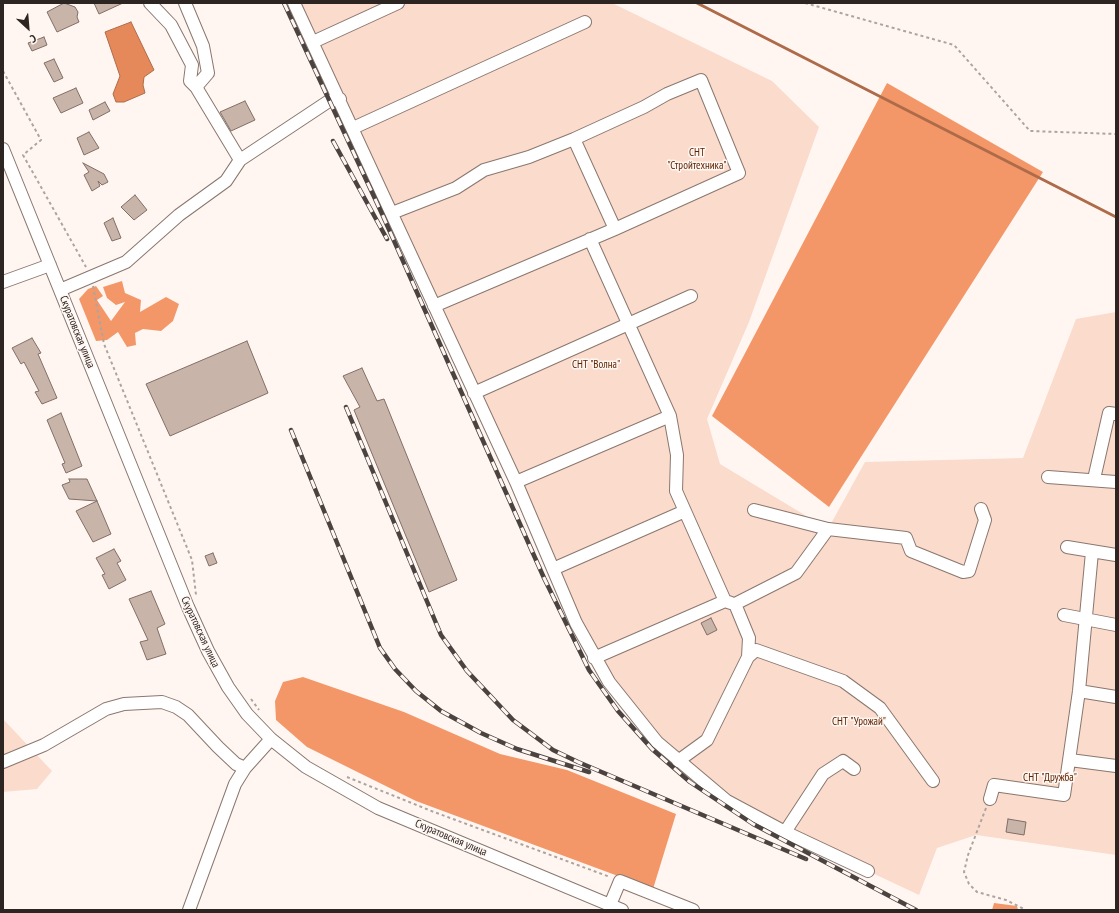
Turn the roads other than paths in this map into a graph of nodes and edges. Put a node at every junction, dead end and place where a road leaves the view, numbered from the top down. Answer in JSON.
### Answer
{"nodes":[{"id":1,"x":150,"y":3,"type":"edge"},
{"id":2,"x":185,"y":3,"type":"edge"},
{"id":3,"x":294,"y":3,"type":"edge"},
{"id":4,"x":398,"y":3,"type":"edge"},
{"id":5,"x":585,"y":22,"type":"dead end"},
{"id":6,"x":313,"y":42,"type":"junction"},
{"id":7,"x":196,"y":87,"type":"junction"},
{"id":8,"x":340,"y":99,"type":"junction"},
{"id":9,"x":353,"y":128,"type":"junction"},
{"id":10,"x":574,"y":139,"type":"junction"},
{"id":11,"x":3,"y":149,"type":"edge"},
{"id":12,"x":240,"y":160,"type":"junction"},
{"id":13,"x":392,"y":213,"type":"junction"},
{"id":14,"x":615,"y":229,"type":"junction"},
{"id":15,"x":590,"y":240,"type":"junction"},
{"id":16,"x":50,"y":265,"type":"junction"},
{"id":17,"x":3,"y":282,"type":"edge"},
{"id":18,"x":60,"y":290,"type":"junction"},
{"id":19,"x":691,"y":296,"type":"dead end"},
{"id":20,"x":434,"y":306,"type":"junction"},
{"id":21,"x":629,"y":323,"type":"junction"},
{"id":22,"x":474,"y":393,"type":"junction"},
{"id":23,"x":1116,"y":414,"type":"edge"},
{"id":24,"x":670,"y":416,"type":"junction"},
{"id":25,"x":1048,"y":476,"type":"dead end"},
{"id":26,"x":1094,"y":479,"type":"junction"},
{"id":27,"x":516,"y":482,"type":"junction"},
{"id":28,"x":1116,"y":482,"type":"edge"},
{"id":29,"x":981,"y":509,"type":"dead end"},
{"id":30,"x":754,"y":510,"type":"dead end"},
{"id":31,"x":685,"y":511,"type":"junction"},
{"id":32,"x":828,"y":529,"type":"junction"},
{"id":33,"x":1067,"y":548,"type":"dead end"},
{"id":34,"x":1092,"y":552,"type":"junction"},
{"id":35,"x":1116,"y":555,"type":"edge"},
{"id":36,"x":553,"y":568,"type":"junction"},
{"id":37,"x":730,"y":602,"type":"junction"},
{"id":38,"x":1064,"y":615,"type":"dead end"},
{"id":39,"x":1086,"y":620,"type":"junction"},
{"id":40,"x":1116,"y":625,"type":"edge"},
{"id":41,"x":748,"y":657,"type":"junction"},
{"id":42,"x":594,"y":658,"type":"junction"},
{"id":43,"x":1079,"y":691,"type":"junction"},
{"id":44,"x":1116,"y":697,"type":"edge"},
{"id":45,"x":271,"y":739,"type":"junction"},
{"id":46,"x":1070,"y":760,"type":"junction"},
{"id":47,"x":678,"y":761,"type":"junction"},
{"id":48,"x":3,"y":762,"type":"edge"},
{"id":49,"x":1116,"y":766,"type":"edge"},
{"id":50,"x":245,"y":768,"type":"junction"},
{"id":51,"x":854,"y":769,"type":"dead end"},
{"id":52,"x":933,"y":781,"type":"dead end"},
{"id":53,"x":990,"y":800,"type":"road end"},
{"id":54,"x":785,"y":832,"type":"junction"},
{"id":55,"x":868,"y":871,"type":"dead end"},
{"id":56,"x":610,"y":905,"type":"junction"},
{"id":57,"x":189,"y":910,"type":"edge"},
{"id":58,"x":622,"y":910,"type":"edge"},
{"id":59,"x":693,"y":910,"type":"edge"}],
"edges":[{"from":1,"to":7,"type":"street"},
{"from":2,"to":7,"type":"street"},
{"from":3,"to":6,"type":"street"},
{"from":4,"to":6,"type":"street"},
{"from":5,"to":9,"type":"street"},
{"from":6,"to":8,"type":"street"},
{"from":7,"to":12,"type":"street"},
{"from":8,"to":9,"type":"street"},
{"from":8,"to":12,"type":"street"},
{"from":9,"to":13,"type":"street"},
{"from":10,"to":13,"type":"street"},
{"from":10,"to":14,"type":"street"},
{"from":10,"to":14,"type":"street"},
{"from":11,"to":16,"type":"street","name":"Скуратовская улица"},
{"from":12,"to":18,"type":"street"},
{"from":13,"to":20,"type":"street"},
{"from":14,"to":15,"type":"street"},
{"from":15,"to":20,"type":"street"},
{"from":15,"to":21,"type":"street"},
{"from":16,"to":17,"type":"street"},
{"from":16,"to":18,"type":"street","name":"Скуратовская улица"},
{"from":18,"to":45,"type":"street","name":"Скуратовская улица"},
{"from":19,"to":21,"type":"street"},
{"from":20,"to":22,"type":"street"},
{"from":21,"to":22,"type":"street"},
{"from":21,"to":24,"type":"street"},
{"from":22,"to":27,"type":"street"},
{"from":23,"to":26,"type":"street"},
{"from":24,"to":27,"type":"street"},
{"from":24,"to":31,"type":"street"},
{"from":25,"to":26,"type":"street"},
{"from":26,"to":28,"type":"street"},
{"from":27,"to":36,"type":"street"},
{"from":29,"to":32,"type":"street"},
{"from":30,"to":32,"type":"street"},
{"from":31,"to":36,"type":"street"},
{"from":31,"to":37,"type":"street"},
{"from":32,"to":37,"type":"street"},
{"from":33,"to":34,"type":"street"},
{"from":34,"to":35,"type":"street"},
{"from":34,"to":39,"type":"street"},
{"from":36,"to":42,"type":"street"},
{"from":37,"to":41,"type":"street"},
{"from":37,"to":42,"type":"street"},
{"from":38,"to":39,"type":"street"},
{"from":39,"to":40,"type":"street"},
{"from":39,"to":43,"type":"street"},
{"from":41,"to":47,"type":"street"},
{"from":41,"to":52,"type":"street"},
{"from":42,"to":47,"type":"street"},
{"from":43,"to":44,"type":"street"},
{"from":43,"to":46,"type":"street"},
{"from":45,"to":50,"type":"street"},
{"from":45,"to":56,"type":"street","name":"Скуратовская улица"},
{"from":46,"to":49,"type":"street"},
{"from":46,"to":53,"type":"street"},
{"from":47,"to":54,"type":"street"},
{"from":48,"to":50,"type":"street"},
{"from":50,"to":57,"type":"street"},
{"from":51,"to":54,"type":"street"},
{"from":54,"to":55,"type":"street"},
{"from":56,"to":58,"type":"street","name":"Скуратовская улица"},
{"from":56,"to":59,"type":"street"}]}
